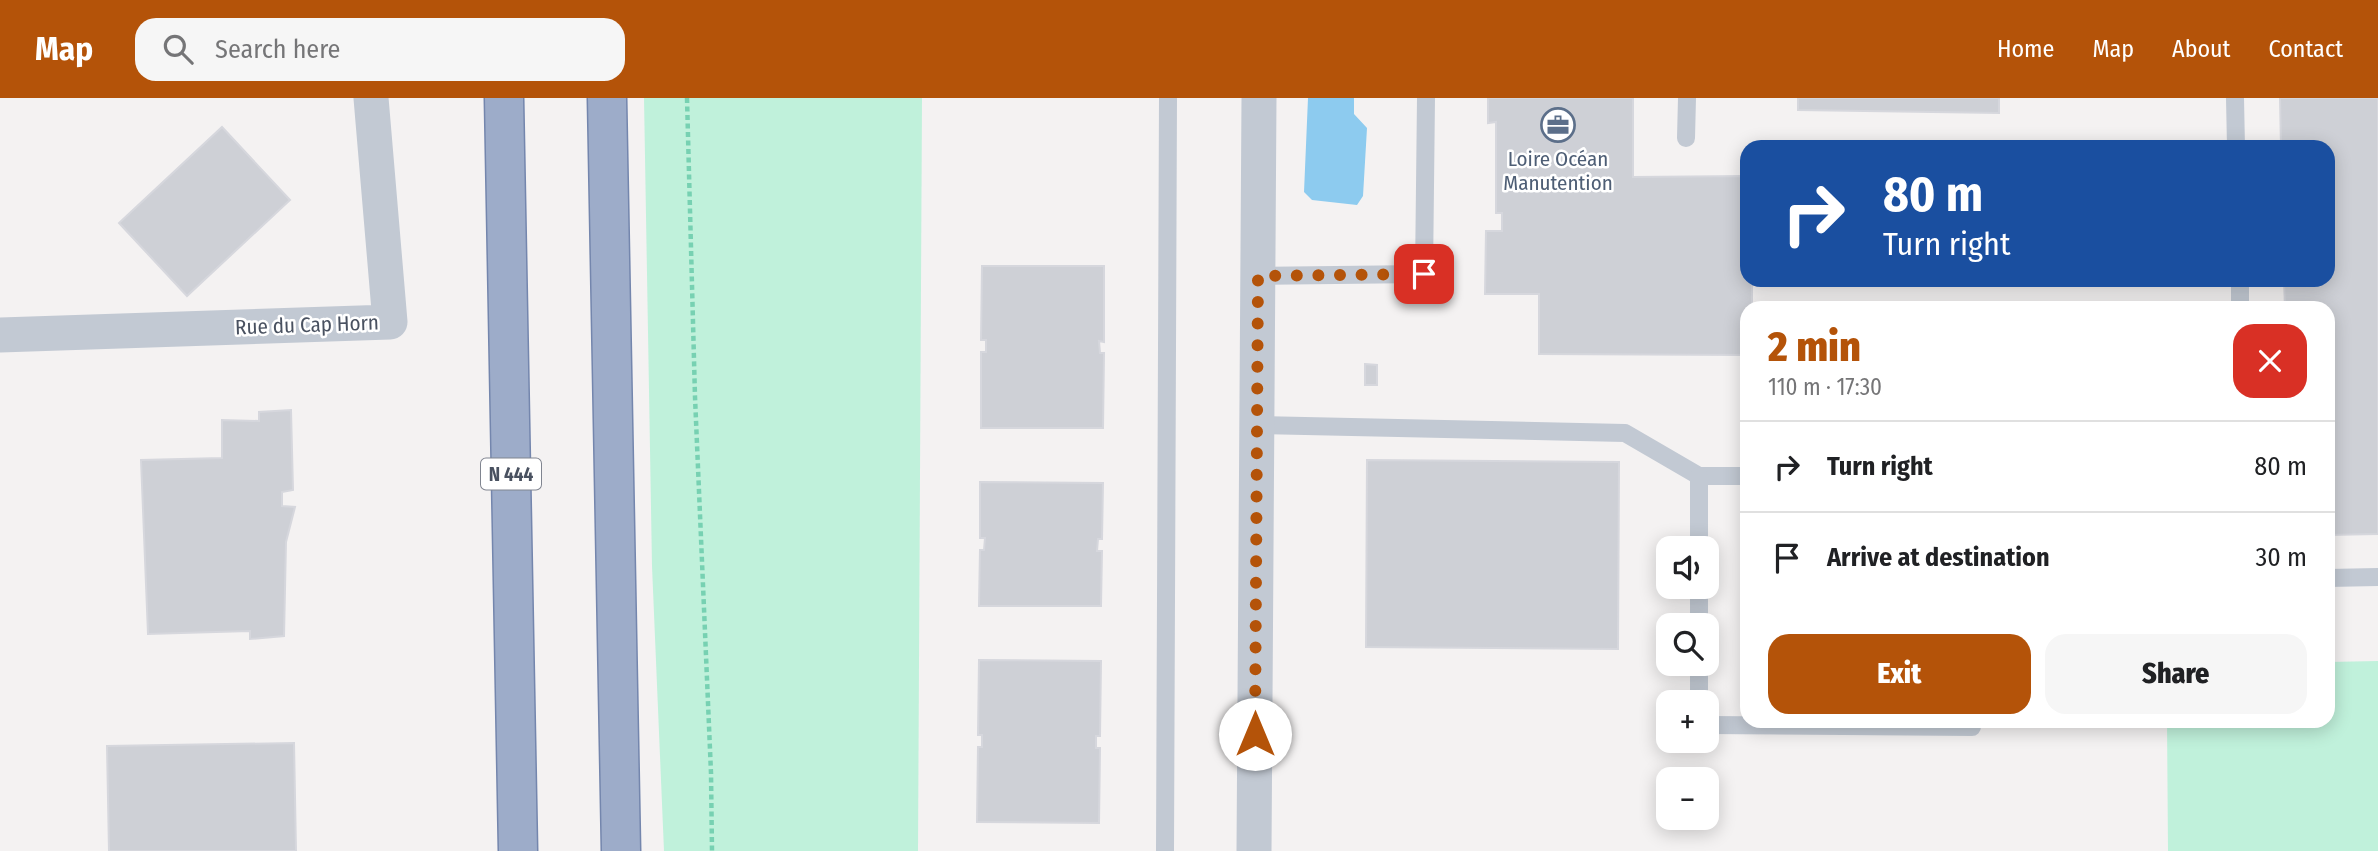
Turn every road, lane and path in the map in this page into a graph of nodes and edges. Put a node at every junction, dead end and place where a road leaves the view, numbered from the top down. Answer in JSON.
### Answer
{"nodes":[{"id":1,"x":371,"y":98,"type":"edge"},
{"id":2,"x":504,"y":98,"type":"edge"},
{"id":3,"x":607,"y":98,"type":"edge"},
{"id":4,"x":687,"y":98,"type":"edge"},
{"id":5,"x":1168,"y":98,"type":"edge"},
{"id":6,"x":1259,"y":98,"type":"edge"},
{"id":7,"x":1426,"y":98,"type":"edge"},
{"id":8,"x":1686,"y":98,"type":"edge"},
{"id":9,"x":2235,"y":98,"type":"edge"},
{"id":10,"x":1686,"y":138,"type":"dead end"},
{"id":11,"x":2236,"y":140,"type":"edge"},
{"id":12,"x":1258,"y":276,"type":"junction"},
{"id":13,"x":0,"y":335,"type":"edge"},
{"id":14,"x":1257,"y":425,"type":"junction"},
{"id":15,"x":1699,"y":476,"type":"junction"},
{"id":16,"x":1740,"y":476,"type":"edge"},
{"id":17,"x":1699,"y":536,"type":"edge"},
{"id":18,"x":2378,"y":577,"type":"edge"},
{"id":19,"x":2335,"y":578,"type":"edge"},
{"id":20,"x":1719,"y":725,"type":"edge"},
{"id":21,"x":1740,"y":725,"type":"edge"},
{"id":22,"x":518,"y":851,"type":"edge"},
{"id":23,"x":621,"y":851,"type":"edge"},
{"id":24,"x":712,"y":851,"type":"edge"},
{"id":25,"x":1165,"y":851,"type":"edge"},
{"id":26,"x":1254,"y":851,"type":"edge"}],
"edges":[{"from":1,"to":13,"type":"street","name":"Rue du Cap Horn"},
{"from":2,"to":22,"type":"highway","number":"N 444"},
{"from":3,"to":23,"type":"highway"},
{"from":4,"to":24,"type":"path"},
{"from":5,"to":25,"type":"lane"},
{"from":6,"to":12,"type":"street"},
{"from":7,"to":12,"type":"lane"},
{"from":8,"to":10,"type":"lane"},
{"from":9,"to":11,"type":"lane"},
{"from":12,"to":14,"type":"street"},
{"from":14,"to":15,"type":"lane"},
{"from":14,"to":26,"type":"street"},
{"from":15,"to":16,"type":"lane"},
{"from":15,"to":17,"type":"lane"},
{"from":18,"to":19,"type":"lane"},
{"from":20,"to":21,"type":"lane"}]}
